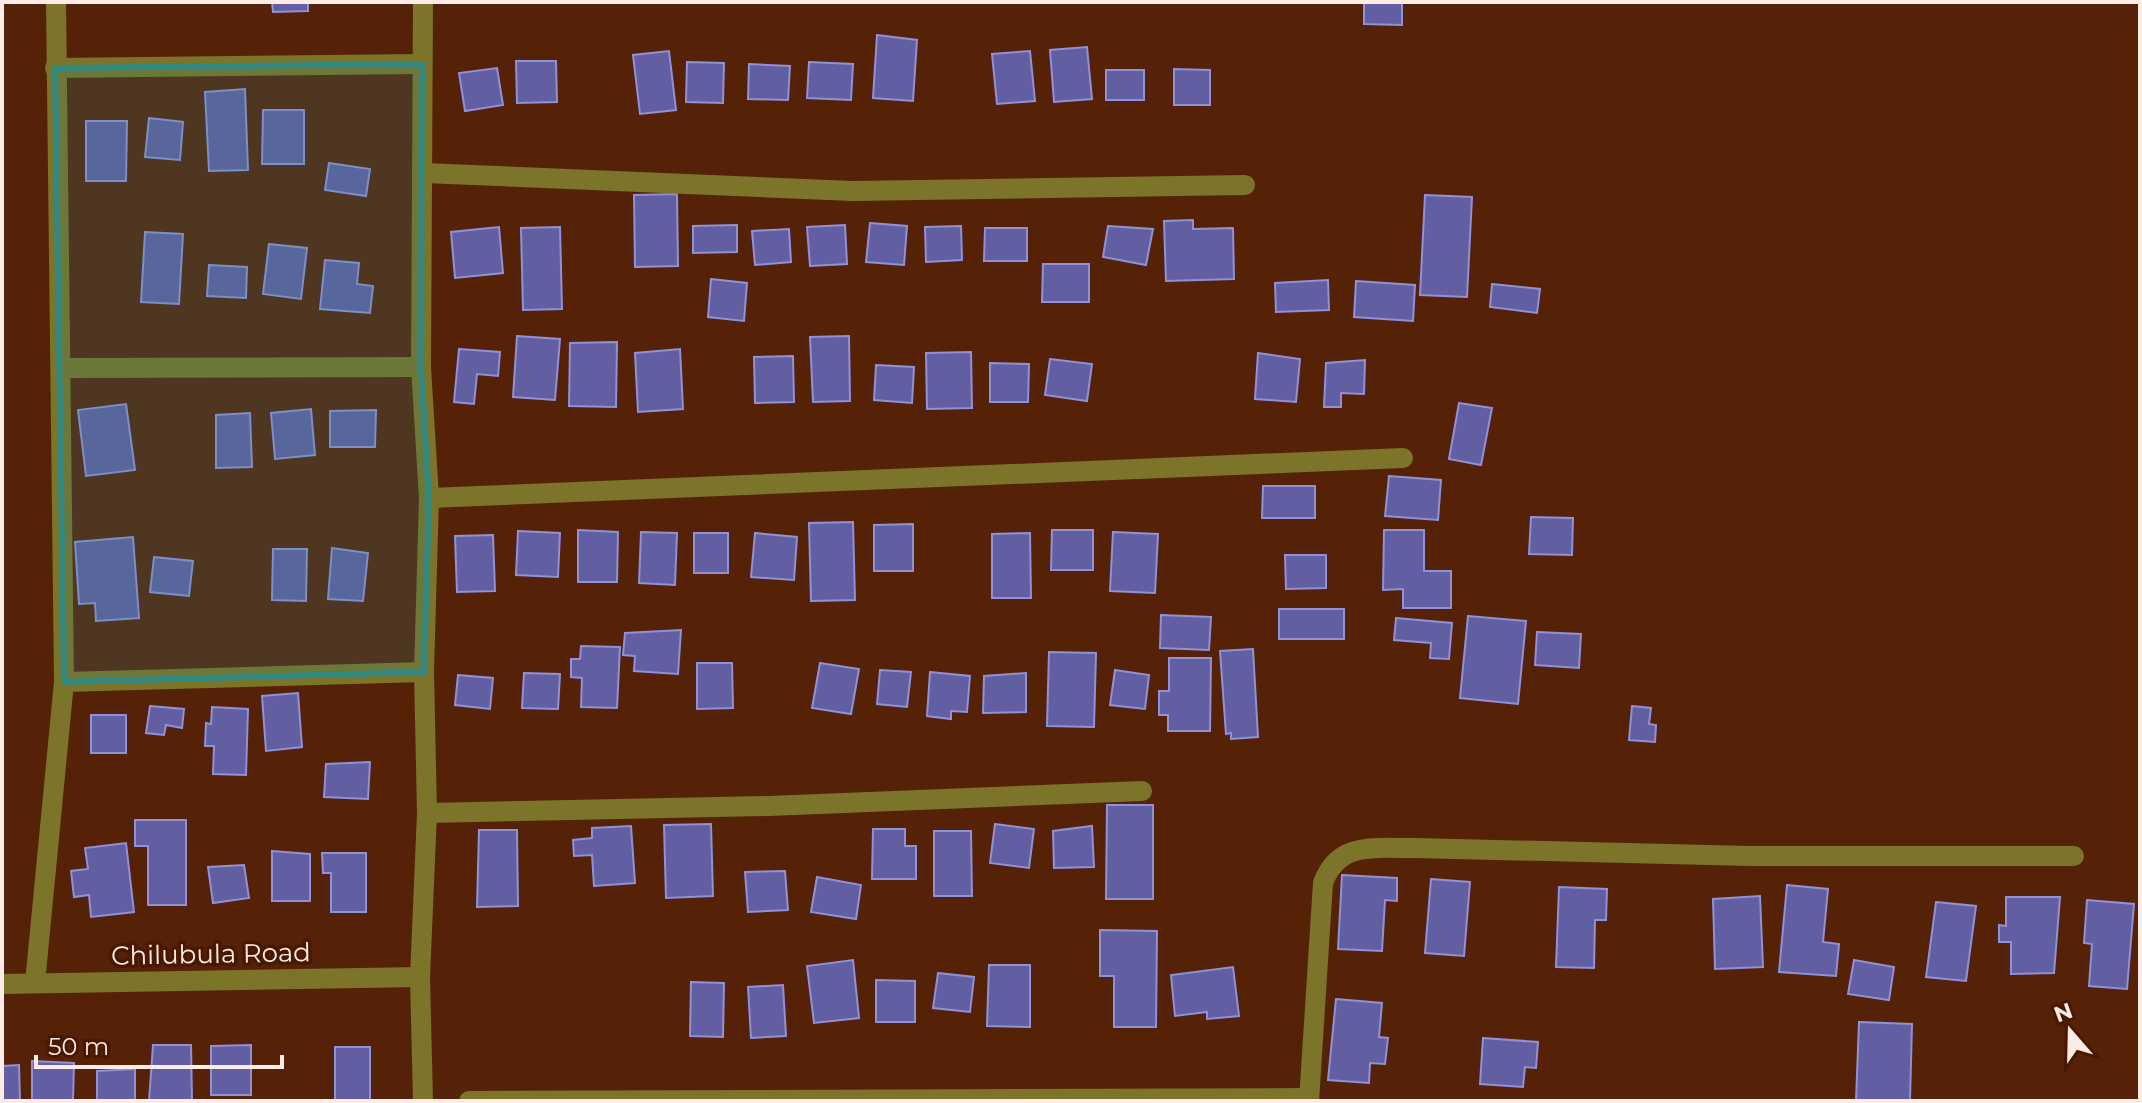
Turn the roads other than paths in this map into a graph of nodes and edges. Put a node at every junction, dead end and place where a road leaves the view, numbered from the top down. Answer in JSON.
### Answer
{"nodes":[{"id":1,"x":56,"y":2,"type":"edge"},
{"id":2,"x":423,"y":2,"type":"edge"},
{"id":3,"x":422,"y":64,"type":"junction"},
{"id":4,"x":55,"y":68,"type":"junction"},
{"id":5,"x":424,"y":173,"type":"junction"},
{"id":6,"x":1245,"y":185,"type":"dead end"},
{"id":7,"x":421,"y":367,"type":"junction"},
{"id":8,"x":62,"y":368,"type":"junction"},
{"id":9,"x":1403,"y":458,"type":"dead end"},
{"id":10,"x":429,"y":498,"type":"junction"},
{"id":11,"x":424,"y":672,"type":"junction"},
{"id":12,"x":64,"y":682,"type":"junction"},
{"id":13,"x":1142,"y":791,"type":"dead end"},
{"id":14,"x":427,"y":813,"type":"junction"},
{"id":15,"x":2074,"y":856,"type":"dead end"},
{"id":16,"x":420,"y":977,"type":"junction"},
{"id":17,"x":35,"y":983,"type":"junction"},
{"id":18,"x":2,"y":984,"type":"edge"},
{"id":19,"x":1309,"y":1100,"type":"edge"},
{"id":20,"x":423,"y":1101,"type":"edge"},
{"id":21,"x":469,"y":1101,"type":"edge"}],
"edges":[{"from":1,"to":4,"type":"street"},
{"from":2,"to":3,"type":"street"},
{"from":3,"to":4,"type":"street"},
{"from":3,"to":5,"type":"street"},
{"from":4,"to":8,"type":"street"},
{"from":5,"to":6,"type":"street"},
{"from":5,"to":7,"type":"street"},
{"from":7,"to":8,"type":"street"},
{"from":7,"to":10,"type":"street"},
{"from":8,"to":12,"type":"street"},
{"from":9,"to":10,"type":"street"},
{"from":10,"to":11,"type":"street"},
{"from":11,"to":12,"type":"street"},
{"from":11,"to":14,"type":"street"},
{"from":12,"to":17,"type":"street"},
{"from":13,"to":14,"type":"street"},
{"from":14,"to":16,"type":"street"},
{"from":15,"to":19,"type":"street"},
{"from":16,"to":17,"type":"street","name":"Chilubula Road"},
{"from":16,"to":20,"type":"street"},
{"from":17,"to":18,"type":"street","name":"Chilubula Road"},
{"from":19,"to":21,"type":"street"}]}
